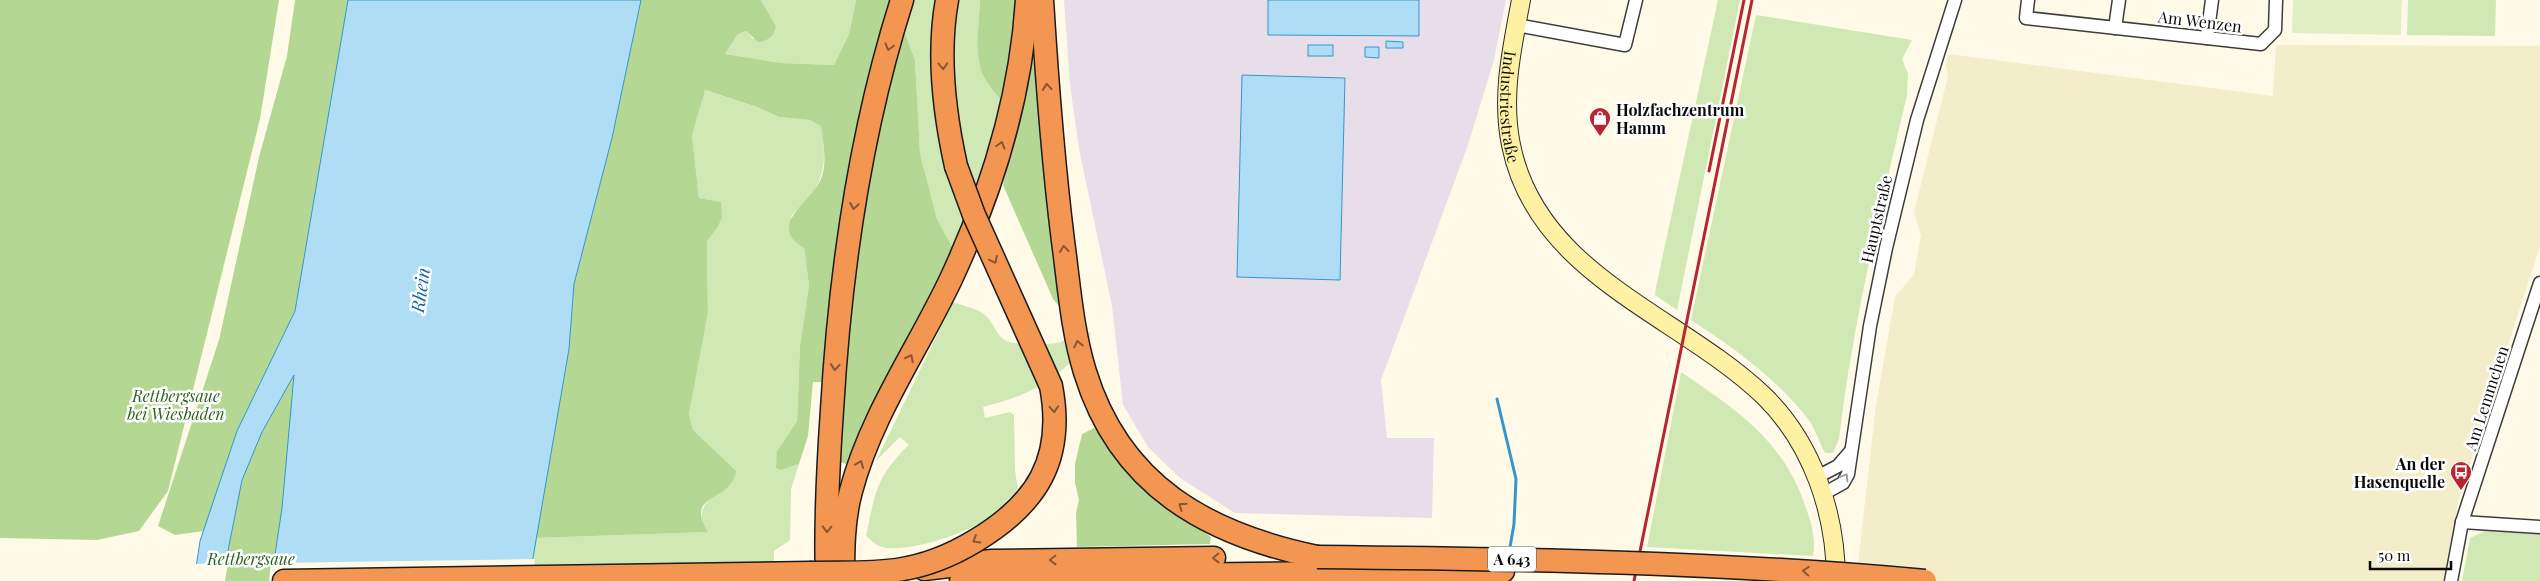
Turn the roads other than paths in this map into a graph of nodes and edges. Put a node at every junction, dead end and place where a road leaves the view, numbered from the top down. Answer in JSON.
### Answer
{"nodes":[{"id":1,"x":902,"y":0,"type":"edge"},
{"id":2,"x":947,"y":0,"type":"edge"},
{"id":3,"x":1027,"y":0,"type":"edge"},
{"id":4,"x":1042,"y":0,"type":"edge"},
{"id":5,"x":1521,"y":0,"type":"edge"},
{"id":6,"x":1636,"y":0,"type":"edge"},
{"id":7,"x":1955,"y":0,"type":"edge"},
{"id":8,"x":2028,"y":0,"type":"edge"},
{"id":9,"x":2119,"y":0,"type":"edge"},
{"id":10,"x":2212,"y":0,"type":"edge"},
{"id":11,"x":2276,"y":0,"type":"edge"},
{"id":12,"x":1516,"y":25,"type":"junction"},
{"id":13,"x":2115,"y":28,"type":"junction"},
{"id":14,"x":2207,"y":38,"type":"junction"},
{"id":15,"x":2540,"y":283,"type":"edge"},
{"id":16,"x":1851,"y":451,"type":"junction"},
{"id":17,"x":1817,"y":477,"type":"junction"},
{"id":18,"x":1823,"y":494,"type":"junction"},
{"id":19,"x":2462,"y":522,"type":"junction"},
{"id":20,"x":2540,"y":528,"type":"edge"},
{"id":21,"x":1317,"y":557,"type":"junction"},
{"id":22,"x":898,"y":570,"type":"junction"},
{"id":23,"x":1335,"y":572,"type":"junction"},
{"id":24,"x":284,"y":581,"type":"edge"},
{"id":25,"x":827,"y":581,"type":"edge"},
{"id":26,"x":843,"y":581,"type":"edge"},
{"id":27,"x":960,"y":581,"type":"edge"},
{"id":28,"x":1285,"y":581,"type":"edge"},
{"id":29,"x":1760,"y":581,"type":"edge"},
{"id":30,"x":1836,"y":581,"type":"edge"},
{"id":31,"x":1925,"y":581,"type":"edge"},
{"id":32,"x":2451,"y":581,"type":"edge"}],
"edges":[{"from":1,"to":25,"type":"highway","one_way":true},
{"from":2,"to":22,"type":"highway","one_way":true,"bridge":true},
{"from":26,"to":3,"type":"highway","one_way":true},
{"from":21,"to":4,"type":"highway","one_way":true},
{"from":5,"to":12,"type":"main road","name":"Industriestraße"},
{"from":6,"to":12,"type":"street"},
{"from":7,"to":16,"type":"street","name":"Hauptstraße"},
{"from":8,"to":13,"type":"street","name":"Am Wenzen"},
{"from":9,"to":13,"type":"street"},
{"from":10,"to":14,"type":"street"},
{"from":11,"to":14,"type":"street","name":"Am Wenzen"},
{"from":12,"to":17,"type":"main road","name":"Industriestraße"},
{"from":13,"to":14,"type":"street","name":"Am Wenzen"},
{"from":15,"to":19,"type":"street","name":"Am Lemmchen"},
{"from":16,"to":17,"type":"street"},
{"from":18,"to":16,"type":"street","name":"Hauptstraße","one_way":true},
{"from":17,"to":18,"type":"main road","name":"Industriestraße"},
{"from":18,"to":30,"type":"main road","name":"Industriestraße"},
{"from":19,"to":20,"type":"street"},
{"from":19,"to":32,"type":"street","name":"Am Lemmchen"},
{"from":21,"to":22,"type":"highway","number":"A 643","one_way":true,"bridge":true},
{"from":31,"to":21,"type":"highway","number":"A 643","one_way":true,"bridge":true},
{"from":22,"to":24,"type":"highway","number":"A 643","bridge":true},
{"from":23,"to":27,"type":"highway","number":"A 643"},
{"from":23,"to":28,"type":"highway"},
{"from":23,"to":29,"type":"highway","number":"A 643"}]}
